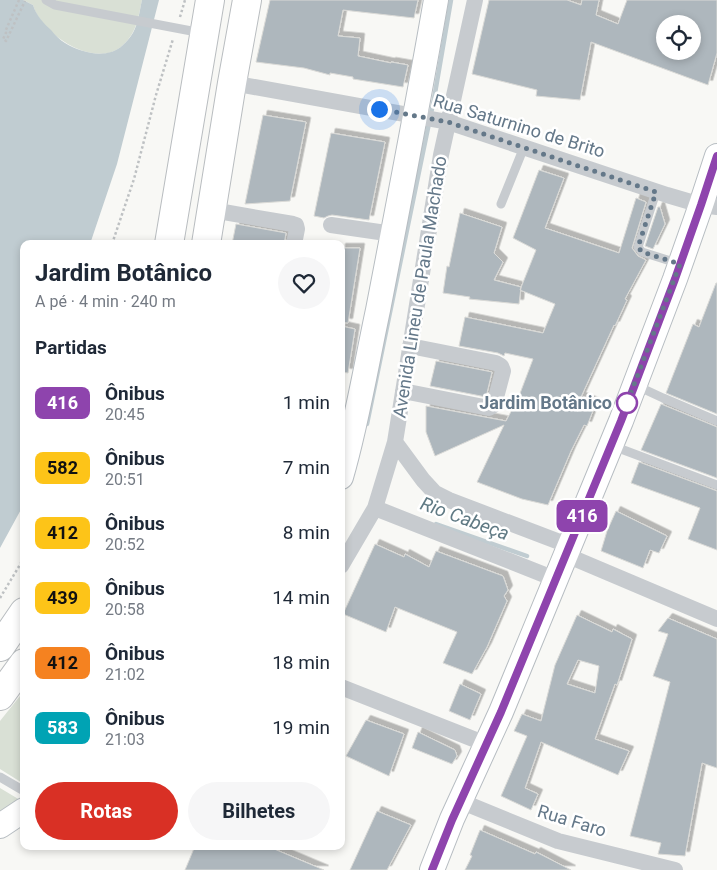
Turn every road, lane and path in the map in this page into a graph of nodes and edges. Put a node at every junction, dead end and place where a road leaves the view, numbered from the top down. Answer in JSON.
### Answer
{"nodes":[{"id":1,"x":19,"y":0,"type":"edge"},
{"id":2,"x":46,"y":0,"type":"edge"},
{"id":3,"x":185,"y":0,"type":"edge"},
{"id":4,"x":210,"y":0,"type":"edge"},
{"id":5,"x":225,"y":0,"type":"edge"},
{"id":6,"x":247,"y":0,"type":"edge"},
{"id":7,"x":436,"y":0,"type":"edge"},
{"id":8,"x":475,"y":0,"type":"edge"},
{"id":9,"x":25,"y":1,"type":"edge"},
{"id":10,"x":177,"y":28,"type":"junction"},
{"id":11,"x":196,"y":31,"type":"junction"},
{"id":12,"x":232,"y":82,"type":"junction"},
{"id":13,"x":417,"y":116,"type":"junction"},
{"id":14,"x":446,"y":121,"type":"junction"},
{"id":15,"x":524,"y":147,"type":"junction"},
{"id":16,"x":717,"y":156,"type":"edge"},
{"id":17,"x":656,"y":192,"type":"junction"},
{"id":18,"x":501,"y":204,"type":"dead end"},
{"id":19,"x":709,"y":206,"type":"edge"},
{"id":20,"x":212,"y":210,"type":"junction"},
{"id":21,"x":331,"y":225,"type":"dead end"},
{"id":22,"x":392,"y":234,"type":"junction"},
{"id":23,"x":113,"y":240,"type":"edge"},
{"id":24,"x":170,"y":240,"type":"edge"},
{"id":25,"x":207,"y":240,"type":"edge"},
{"id":26,"x":295,"y":240,"type":"edge"},
{"id":27,"x":680,"y":264,"type":"junction"},
{"id":28,"x":410,"y":346,"type":"junction"},
{"id":29,"x":634,"y":385,"type":"junction"},
{"id":30,"x":404,"y":391,"type":"junction"},
{"id":31,"x":717,"y":422,"type":"edge"},
{"id":32,"x":396,"y":442,"type":"junction"},
{"id":33,"x":610,"y":445,"type":"junction"},
{"id":34,"x":346,"y":446,"type":"edge"},
{"id":35,"x":717,"y":485,"type":"edge"},
{"id":36,"x":375,"y":508,"type":"junction"},
{"id":37,"x":568,"y":550,"type":"junction"},
{"id":38,"x":345,"y":559,"type":"edge"},
{"id":39,"x":20,"y":565,"type":"edge"},
{"id":40,"x":555,"y":579,"type":"junction"},
{"id":41,"x":0,"y":598,"type":"edge"},
{"id":42,"x":20,"y":618,"type":"edge"},
{"id":43,"x":717,"y":619,"type":"edge"},
{"id":44,"x":0,"y":647,"type":"edge"},
{"id":45,"x":20,"y":669,"type":"edge"},
{"id":46,"x":345,"y":689,"type":"edge"},
{"id":47,"x":0,"y":696,"type":"edge"},
{"id":48,"x":486,"y":744,"type":"junction"},
{"id":49,"x":0,"y":777,"type":"edge"},
{"id":50,"x":20,"y":789,"type":"edge"},
{"id":51,"x":460,"y":801,"type":"junction"},
{"id":52,"x":20,"y":813,"type":"edge"},
{"id":53,"x":0,"y":826,"type":"edge"},
{"id":54,"x":432,"y":870,"type":"edge"},
{"id":55,"x":675,"y":870,"type":"edge"}],
"edges":[{"from":1,"to":9,"type":"path"},
{"from":2,"to":10,"type":"lane"},
{"from":3,"to":10,"type":"path"},
{"from":4,"to":11,"type":"highway"},
{"from":5,"to":12,"type":"highway"},
{"from":6,"to":12,"type":"highway"},
{"from":7,"to":13,"type":"main road","name":"Avenida Lineu de Paula Machado"},
{"from":8,"to":14,"type":"street","name":"Avenida Lineu de Paula Machado"},
{"from":10,"to":11,"type":"lane"},
{"from":10,"to":23,"type":"path"},
{"from":11,"to":24,"type":"highway"},
{"from":12,"to":13,"type":"street","name":"Rua Saturnino de Brito"},
{"from":12,"to":20,"type":"highway"},
{"from":13,"to":14,"type":"street","name":"Rua Saturnino de Brito"},
{"from":13,"to":22,"type":"main road","name":"Avenida Lineu de Paula Machado"},
{"from":14,"to":15,"type":"street","name":"Rua Saturnino de Brito"},
{"from":14,"to":28,"type":"street","name":"Avenida Lineu de Paula Machado"},
{"from":15,"to":17,"type":"street","name":"Rua Saturnino de Brito"},
{"from":15,"to":18,"type":"lane"},
{"from":16,"to":19,"type":"main road"},
{"from":17,"to":19,"type":"street","name":"Rua Saturnino de Brito"},
{"from":17,"to":27,"type":"lane"},
{"from":19,"to":27,"type":"main road"},
{"from":20,"to":25,"type":"highway"},
{"from":20,"to":26,"type":"street"},
{"from":21,"to":22,"type":"street"},
{"from":22,"to":34,"type":"main road","name":"Avenida Lineu de Paula Machado"},
{"from":27,"to":29,"type":"main road"},
{"from":28,"to":30,"type":"street","name":"Avenida Lineu de Paula Machado"},
{"from":28,"to":30,"type":"street"},
{"from":29,"to":31,"type":"lane"},
{"from":29,"to":33,"type":"main road"},
{"from":30,"to":32,"type":"street","name":"Avenida Lineu de Paula Machado"},
{"from":32,"to":36,"type":"street","name":"Avenida Lineu de Paula Machado"},
{"from":32,"to":37,"type":"street"},
{"from":33,"to":35,"type":"lane"},
{"from":33,"to":37,"type":"main road"},
{"from":36,"to":38,"type":"street","name":"Avenida Lineu de Paula Machado"},
{"from":36,"to":40,"type":"street"},
{"from":37,"to":40,"type":"main road"},
{"from":37,"to":43,"type":"street"},
{"from":39,"to":41,"type":"path"},
{"from":40,"to":48,"type":"main road"},
{"from":42,"to":44,"type":"highway"},
{"from":45,"to":47,"type":"highway"},
{"from":46,"to":48,"type":"street"},
{"from":48,"to":51,"type":"main road"},
{"from":49,"to":50,"type":"lane"},
{"from":51,"to":54,"type":"main road"},
{"from":51,"to":55,"type":"street","name":"Rua Faro"},
{"from":52,"to":53,"type":"main road"}]}
